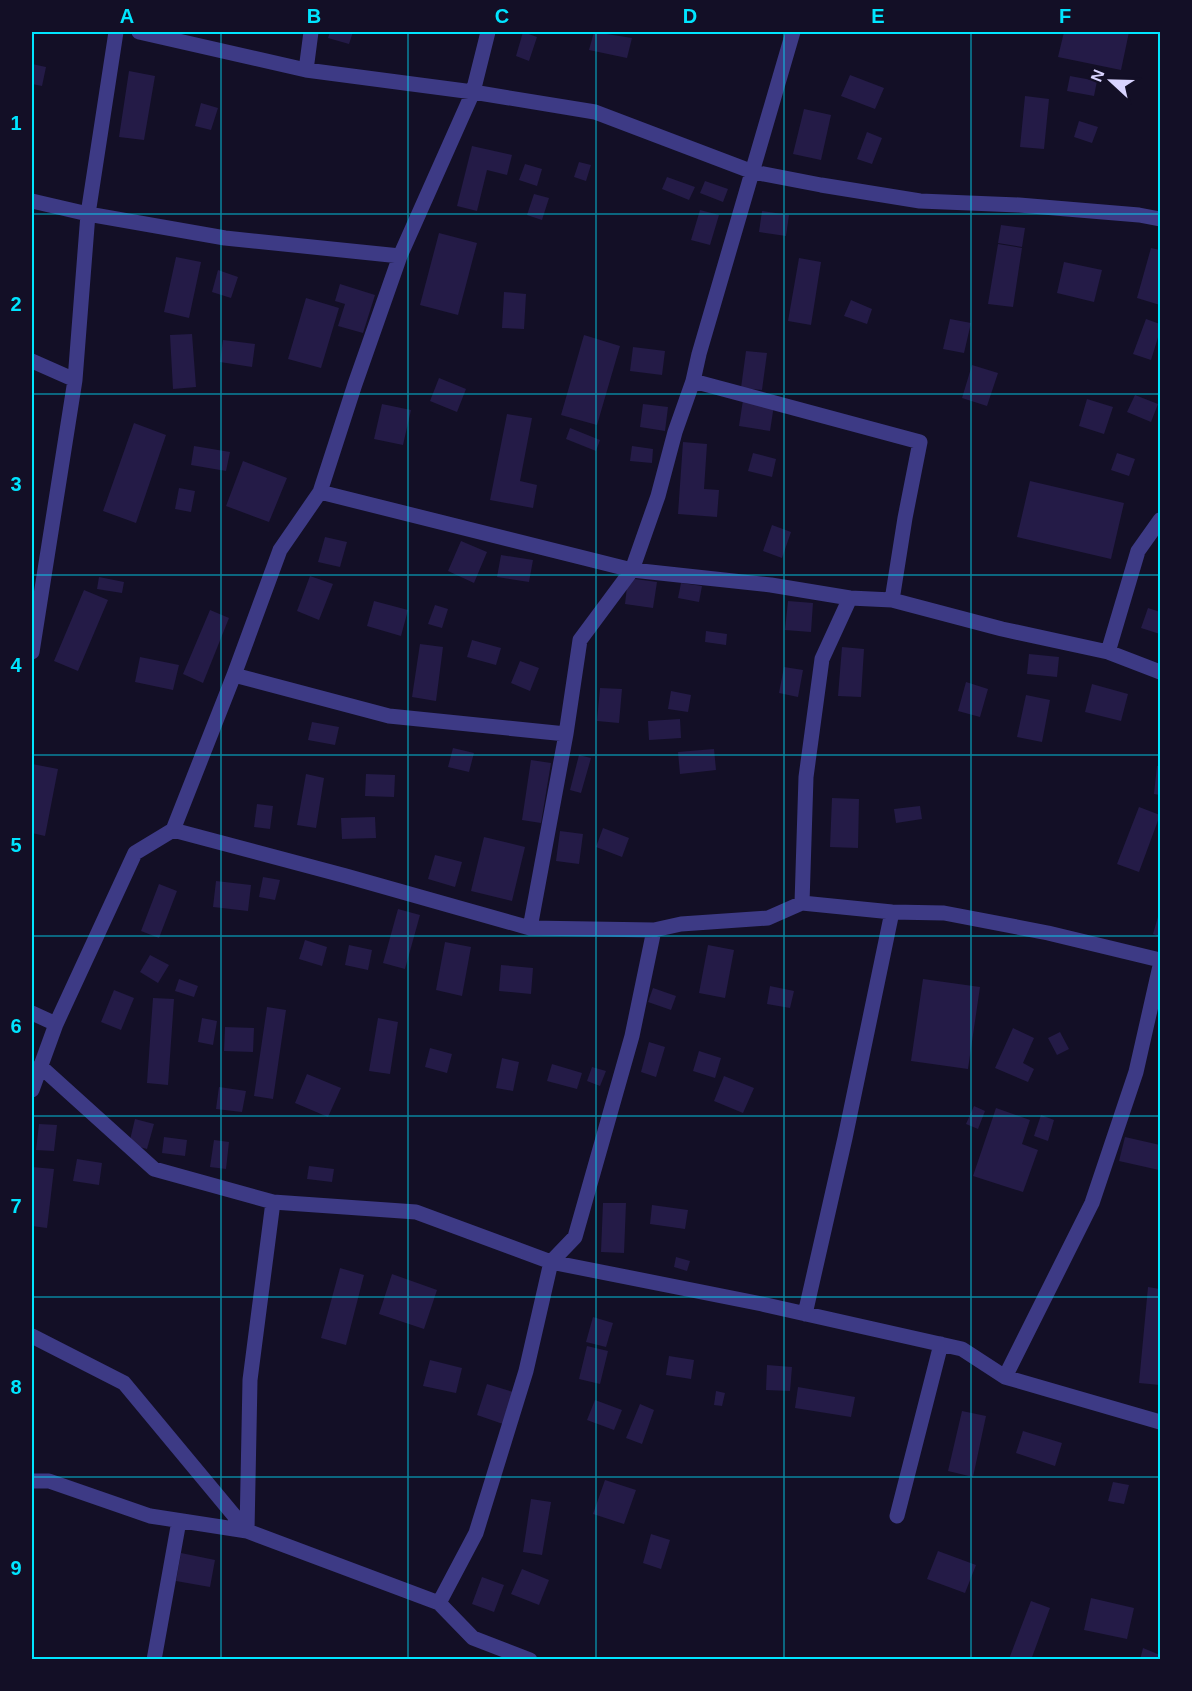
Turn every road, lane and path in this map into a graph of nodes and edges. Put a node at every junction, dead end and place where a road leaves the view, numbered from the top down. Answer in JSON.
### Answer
{"nodes":[{"id":1,"x":116,"y":32,"type":"edge"},
{"id":2,"x":139,"y":32,"type":"edge"},
{"id":3,"x":311,"y":32,"type":"edge"},
{"id":4,"x":488,"y":32,"type":"edge"},
{"id":5,"x":793,"y":32,"type":"edge"},
{"id":6,"x":306,"y":70,"type":"junction"},
{"id":7,"x":473,"y":92,"type":"junction"},
{"id":8,"x":753,"y":172,"type":"junction"},
{"id":9,"x":32,"y":201,"type":"edge"},
{"id":10,"x":88,"y":214,"type":"junction"},
{"id":11,"x":1161,"y":219,"type":"edge"},
{"id":12,"x":400,"y":256,"type":"junction"},
{"id":13,"x":32,"y":362,"type":"edge"},
{"id":14,"x":75,"y":380,"type":"junction"},
{"id":15,"x":693,"y":381,"type":"junction"},
{"id":16,"x":320,"y":492,"type":"junction"},
{"id":17,"x":1161,"y":520,"type":"edge"},
{"id":18,"x":632,"y":570,"type":"junction"},
{"id":19,"x":850,"y":598,"type":"junction"},
{"id":20,"x":892,"y":600,"type":"junction"},
{"id":21,"x":32,"y":652,"type":"edge"},
{"id":22,"x":1108,"y":652,"type":"junction"},
{"id":23,"x":1161,"y":672,"type":"edge"},
{"id":24,"x":234,"y":675,"type":"junction"},
{"id":25,"x":566,"y":734,"type":"junction"},
{"id":26,"x":173,"y":830,"type":"junction"},
{"id":27,"x":802,"y":903,"type":"junction"},
{"id":28,"x":892,"y":912,"type":"junction"},
{"id":29,"x":530,"y":928,"type":"junction"},
{"id":30,"x":654,"y":930,"type":"junction"},
{"id":31,"x":1161,"y":960,"type":"edge"},
{"id":32,"x":1161,"y":966,"type":"edge"},
{"id":33,"x":32,"y":1013,"type":"edge"},
{"id":34,"x":56,"y":1024,"type":"junction"},
{"id":35,"x":40,"y":1066,"type":"junction"},
{"id":36,"x":32,"y":1090,"type":"edge"},
{"id":37,"x":273,"y":1202,"type":"junction"},
{"id":38,"x":551,"y":1262,"type":"junction"},
{"id":39,"x":804,"y":1314,"type":"junction"},
{"id":40,"x":32,"y":1336,"type":"edge"},
{"id":41,"x":941,"y":1344,"type":"junction"},
{"id":42,"x":1005,"y":1377,"type":"junction"},
{"id":43,"x":1161,"y":1422,"type":"edge"},
{"id":44,"x":32,"y":1481,"type":"edge"},
{"id":45,"x":897,"y":1516,"type":"dead end"},
{"id":46,"x":179,"y":1521,"type":"junction"},
{"id":47,"x":247,"y":1531,"type":"junction"},
{"id":48,"x":439,"y":1603,"type":"junction"},
{"id":49,"x":154,"y":1659,"type":"edge"},
{"id":50,"x":530,"y":1659,"type":"edge"}],
"edges":[{"from":1,"to":10,"type":"street"},
{"from":2,"to":6,"type":"street"},
{"from":3,"to":6,"type":"street"},
{"from":4,"to":7,"type":"street"},
{"from":5,"to":8,"type":"street"},
{"from":6,"to":7,"type":"street"},
{"from":7,"to":8,"type":"street"},
{"from":7,"to":12,"type":"street"},
{"from":8,"to":11,"type":"street"},
{"from":8,"to":15,"type":"street"},
{"from":9,"to":10,"type":"street"},
{"from":10,"to":12,"type":"street"},
{"from":10,"to":14,"type":"street"},
{"from":12,"to":16,"type":"street"},
{"from":13,"to":14,"type":"street"},
{"from":14,"to":21,"type":"street"},
{"from":15,"to":18,"type":"street"},
{"from":15,"to":20,"type":"street"},
{"from":16,"to":18,"type":"street"},
{"from":16,"to":24,"type":"street"},
{"from":17,"to":22,"type":"street"},
{"from":18,"to":19,"type":"street"},
{"from":18,"to":25,"type":"street"},
{"from":19,"to":20,"type":"street"},
{"from":19,"to":27,"type":"street"},
{"from":20,"to":22,"type":"street"},
{"from":22,"to":23,"type":"street"},
{"from":24,"to":25,"type":"street"},
{"from":24,"to":26,"type":"street"},
{"from":25,"to":29,"type":"street"},
{"from":26,"to":29,"type":"street"},
{"from":26,"to":34,"type":"street"},
{"from":27,"to":28,"type":"street"},
{"from":27,"to":30,"type":"street"},
{"from":28,"to":31,"type":"street"},
{"from":28,"to":39,"type":"street"},
{"from":29,"to":30,"type":"street"},
{"from":30,"to":38,"type":"street"},
{"from":32,"to":42,"type":"street"},
{"from":33,"to":34,"type":"street"},
{"from":34,"to":35,"type":"street"},
{"from":35,"to":36,"type":"street"},
{"from":35,"to":37,"type":"street"},
{"from":37,"to":38,"type":"street"},
{"from":37,"to":47,"type":"street"},
{"from":38,"to":39,"type":"street"},
{"from":38,"to":48,"type":"street"},
{"from":39,"to":41,"type":"street"},
{"from":40,"to":47,"type":"street"},
{"from":41,"to":42,"type":"street"},
{"from":41,"to":45,"type":"street"},
{"from":42,"to":43,"type":"street"},
{"from":44,"to":46,"type":"street"},
{"from":46,"to":47,"type":"street"},
{"from":46,"to":49,"type":"street"},
{"from":47,"to":48,"type":"street"},
{"from":48,"to":50,"type":"street"}]}
